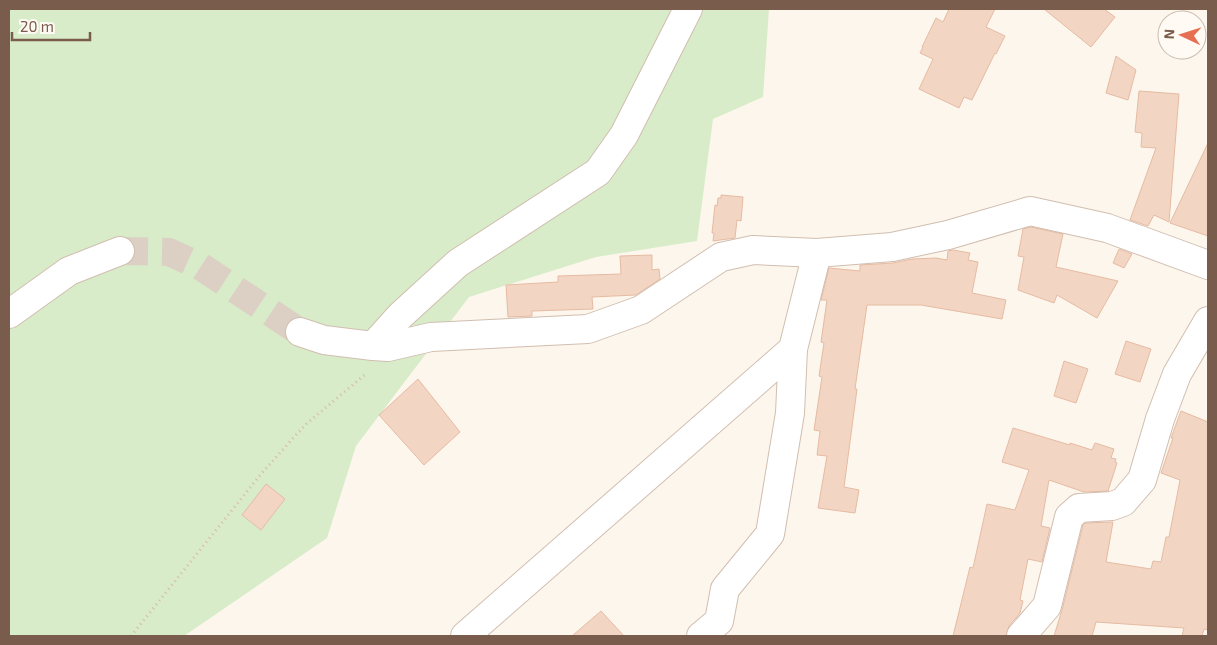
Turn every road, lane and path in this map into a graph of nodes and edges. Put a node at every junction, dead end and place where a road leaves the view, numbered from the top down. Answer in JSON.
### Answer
{"nodes":[{"id":1,"x":688,"y":9,"type":"edge"},
{"id":2,"x":120,"y":251,"type":"tunnel mouth"},
{"id":3,"x":817,"y":253,"type":"junction"},
{"id":4,"x":1208,"y":266,"type":"edge"},
{"id":5,"x":9,"y":314,"type":"edge"},
{"id":6,"x":1208,"y":321,"type":"edge"},
{"id":7,"x":300,"y":332,"type":"tunnel mouth"},
{"id":8,"x":380,"y":346,"type":"junction"},
{"id":9,"x":793,"y":349,"type":"junction"},
{"id":10,"x":131,"y":636,"type":"edge"},
{"id":11,"x":465,"y":636,"type":"edge"},
{"id":12,"x":701,"y":636,"type":"edge"},
{"id":13,"x":1021,"y":636,"type":"edge"}],
"edges":[{"from":1,"to":8,"type":"street"},
{"from":2,"to":5,"type":"street"},
{"from":3,"to":4,"type":"street"},
{"from":3,"to":8,"type":"street"},
{"from":3,"to":9,"type":"street"},
{"from":6,"to":13,"type":"street"},
{"from":7,"to":8,"type":"street"},
{"from":8,"to":10,"type":"path"},
{"from":9,"to":11,"type":"street"},
{"from":9,"to":12,"type":"street"}]}
